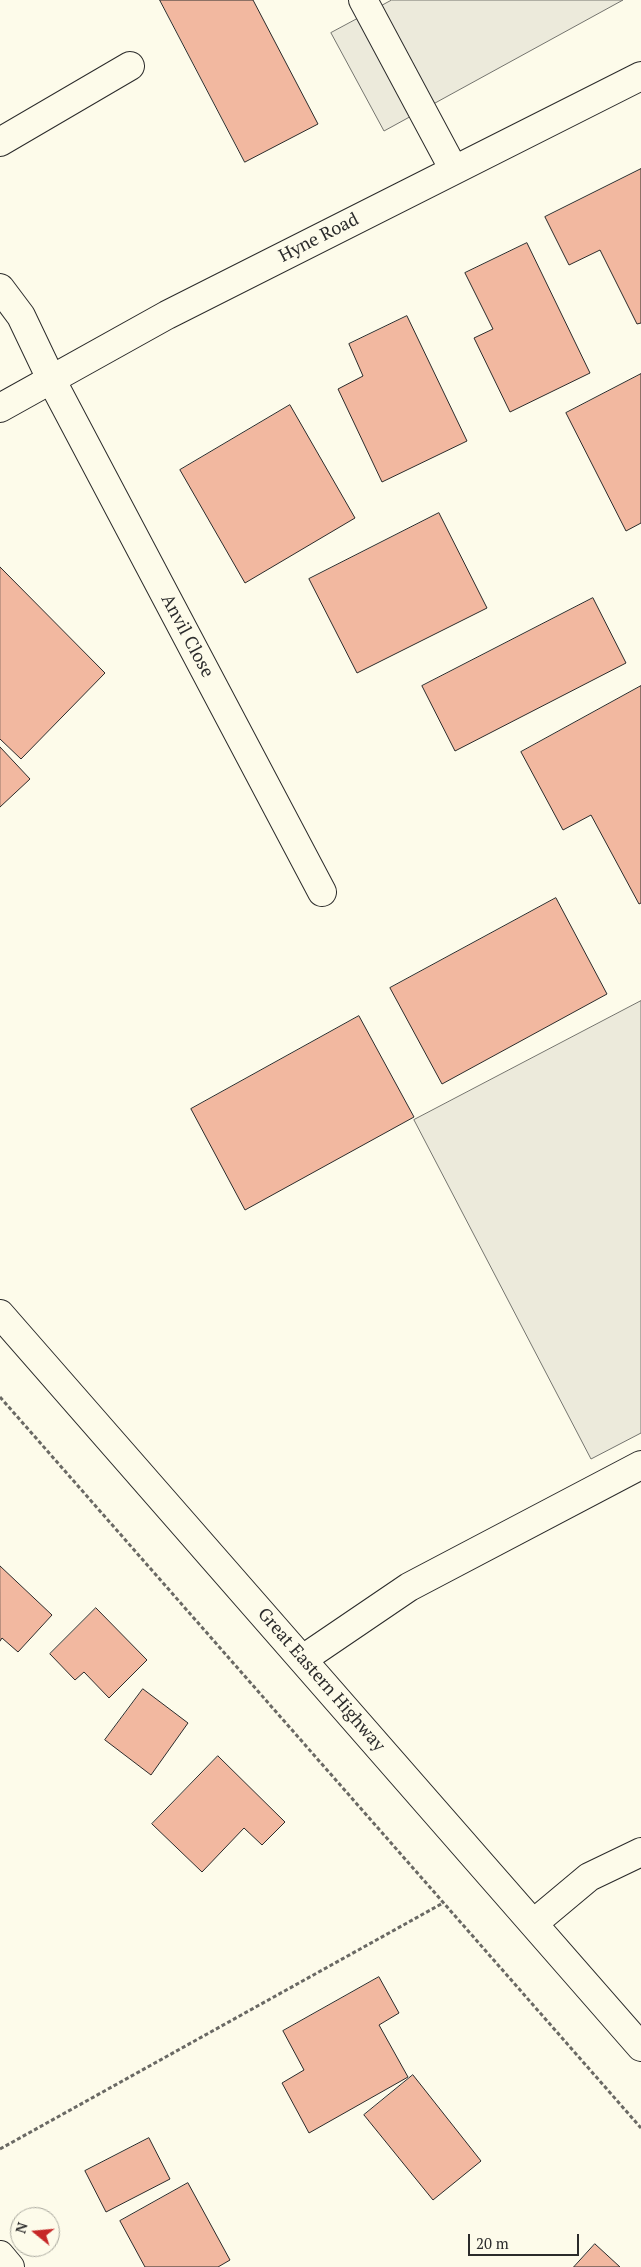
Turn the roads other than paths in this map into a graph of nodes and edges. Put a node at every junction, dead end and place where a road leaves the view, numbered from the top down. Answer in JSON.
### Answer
{"nodes":[{"id":1,"x":363,"y":0,"type":"edge"},
{"id":2,"x":130,"y":66,"type":"dead end"},
{"id":3,"x":641,"y":76,"type":"edge"},
{"id":4,"x":0,"y":142,"type":"edge"},
{"id":5,"x":454,"y":170,"type":"junction"},
{"id":6,"x":0,"y":288,"type":"edge"},
{"id":7,"x":52,"y":380,"type":"junction"},
{"id":8,"x":0,"y":408,"type":"edge"},
{"id":9,"x":322,"y":892,"type":"dead end"},
{"id":10,"x":0,"y":1314,"type":"edge"},
{"id":11,"x":641,"y":1465,"type":"edge"},
{"id":12,"x":303,"y":1660,"type":"junction"},
{"id":13,"x":641,"y":1852,"type":"edge"},
{"id":14,"x":534,"y":1923,"type":"junction"},
{"id":15,"x":641,"y":2047,"type":"edge"},
{"id":16,"x":0,"y":2255,"type":"edge"},
{"id":17,"x":10,"y":2267,"type":"edge"}],
"edges":[{"from":1,"to":5,"type":"main road"},
{"from":2,"to":4,"type":"main road"},
{"from":3,"to":5,"type":"main road","name":"Hyne Road"},
{"from":5,"to":7,"type":"main road","name":"Hyne Road"},
{"from":6,"to":7,"type":"main road","name":"Anvil Close"},
{"from":7,"to":8,"type":"main road","name":"Hyne Road"},
{"from":7,"to":9,"type":"main road","name":"Anvil Close"},
{"from":10,"to":12,"type":"main road","name":"Great Eastern Highway"},
{"from":11,"to":12,"type":"main road"},
{"from":12,"to":14,"type":"main road","name":"Great Eastern Highway"},
{"from":13,"to":14,"type":"main road"},
{"from":14,"to":15,"type":"main road","name":"Great Eastern Highway"},
{"from":16,"to":17,"type":"main road"}]}
